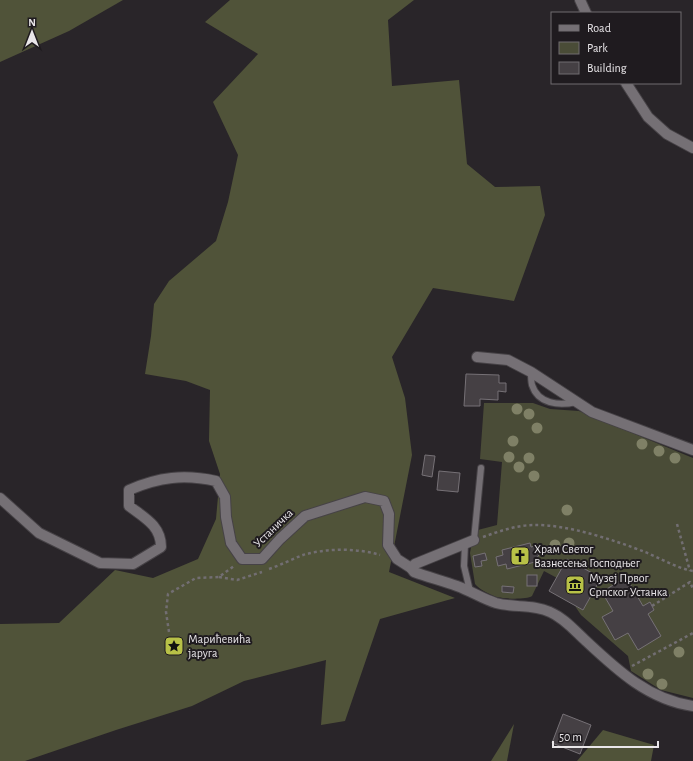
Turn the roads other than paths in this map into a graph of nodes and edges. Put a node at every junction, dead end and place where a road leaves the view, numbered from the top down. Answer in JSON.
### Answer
{"nodes":[{"id":1,"x":580,"y":0,"type":"edge"},
{"id":2,"x":586,"y":12,"type":"edge"},
{"id":3,"x":627,"y":84,"type":"edge"},
{"id":4,"x":693,"y":148,"type":"edge"},
{"id":5,"x":477,"y":358,"type":"dead end"},
{"id":6,"x":531,"y":372,"type":"junction"},
{"id":7,"x":576,"y":402,"type":"junction"},
{"id":8,"x":693,"y":450,"type":"edge"},
{"id":9,"x":481,"y":468,"type":"dead end"},
{"id":10,"x":0,"y":498,"type":"edge"},
{"id":11,"x":469,"y":542,"type":"junction"},
{"id":12,"x":411,"y":568,"type":"junction"},
{"id":13,"x":470,"y":592,"type":"junction"},
{"id":14,"x":693,"y":706,"type":"edge"}],
"edges":[{"from":1,"to":2,"type":"street"},
{"from":3,"to":4,"type":"street"},
{"from":5,"to":6,"type":"street"},
{"from":6,"to":7,"type":"street"},
{"from":6,"to":7,"type":"lane"},
{"from":7,"to":8,"type":"street"},
{"from":9,"to":11,"type":"lane"},
{"from":10,"to":12,"type":"street","name":"Устаничка"},
{"from":11,"to":12,"type":"street"},
{"from":11,"to":13,"type":"lane"},
{"from":12,"to":13,"type":"street"},
{"from":13,"to":14,"type":"street"}]}
